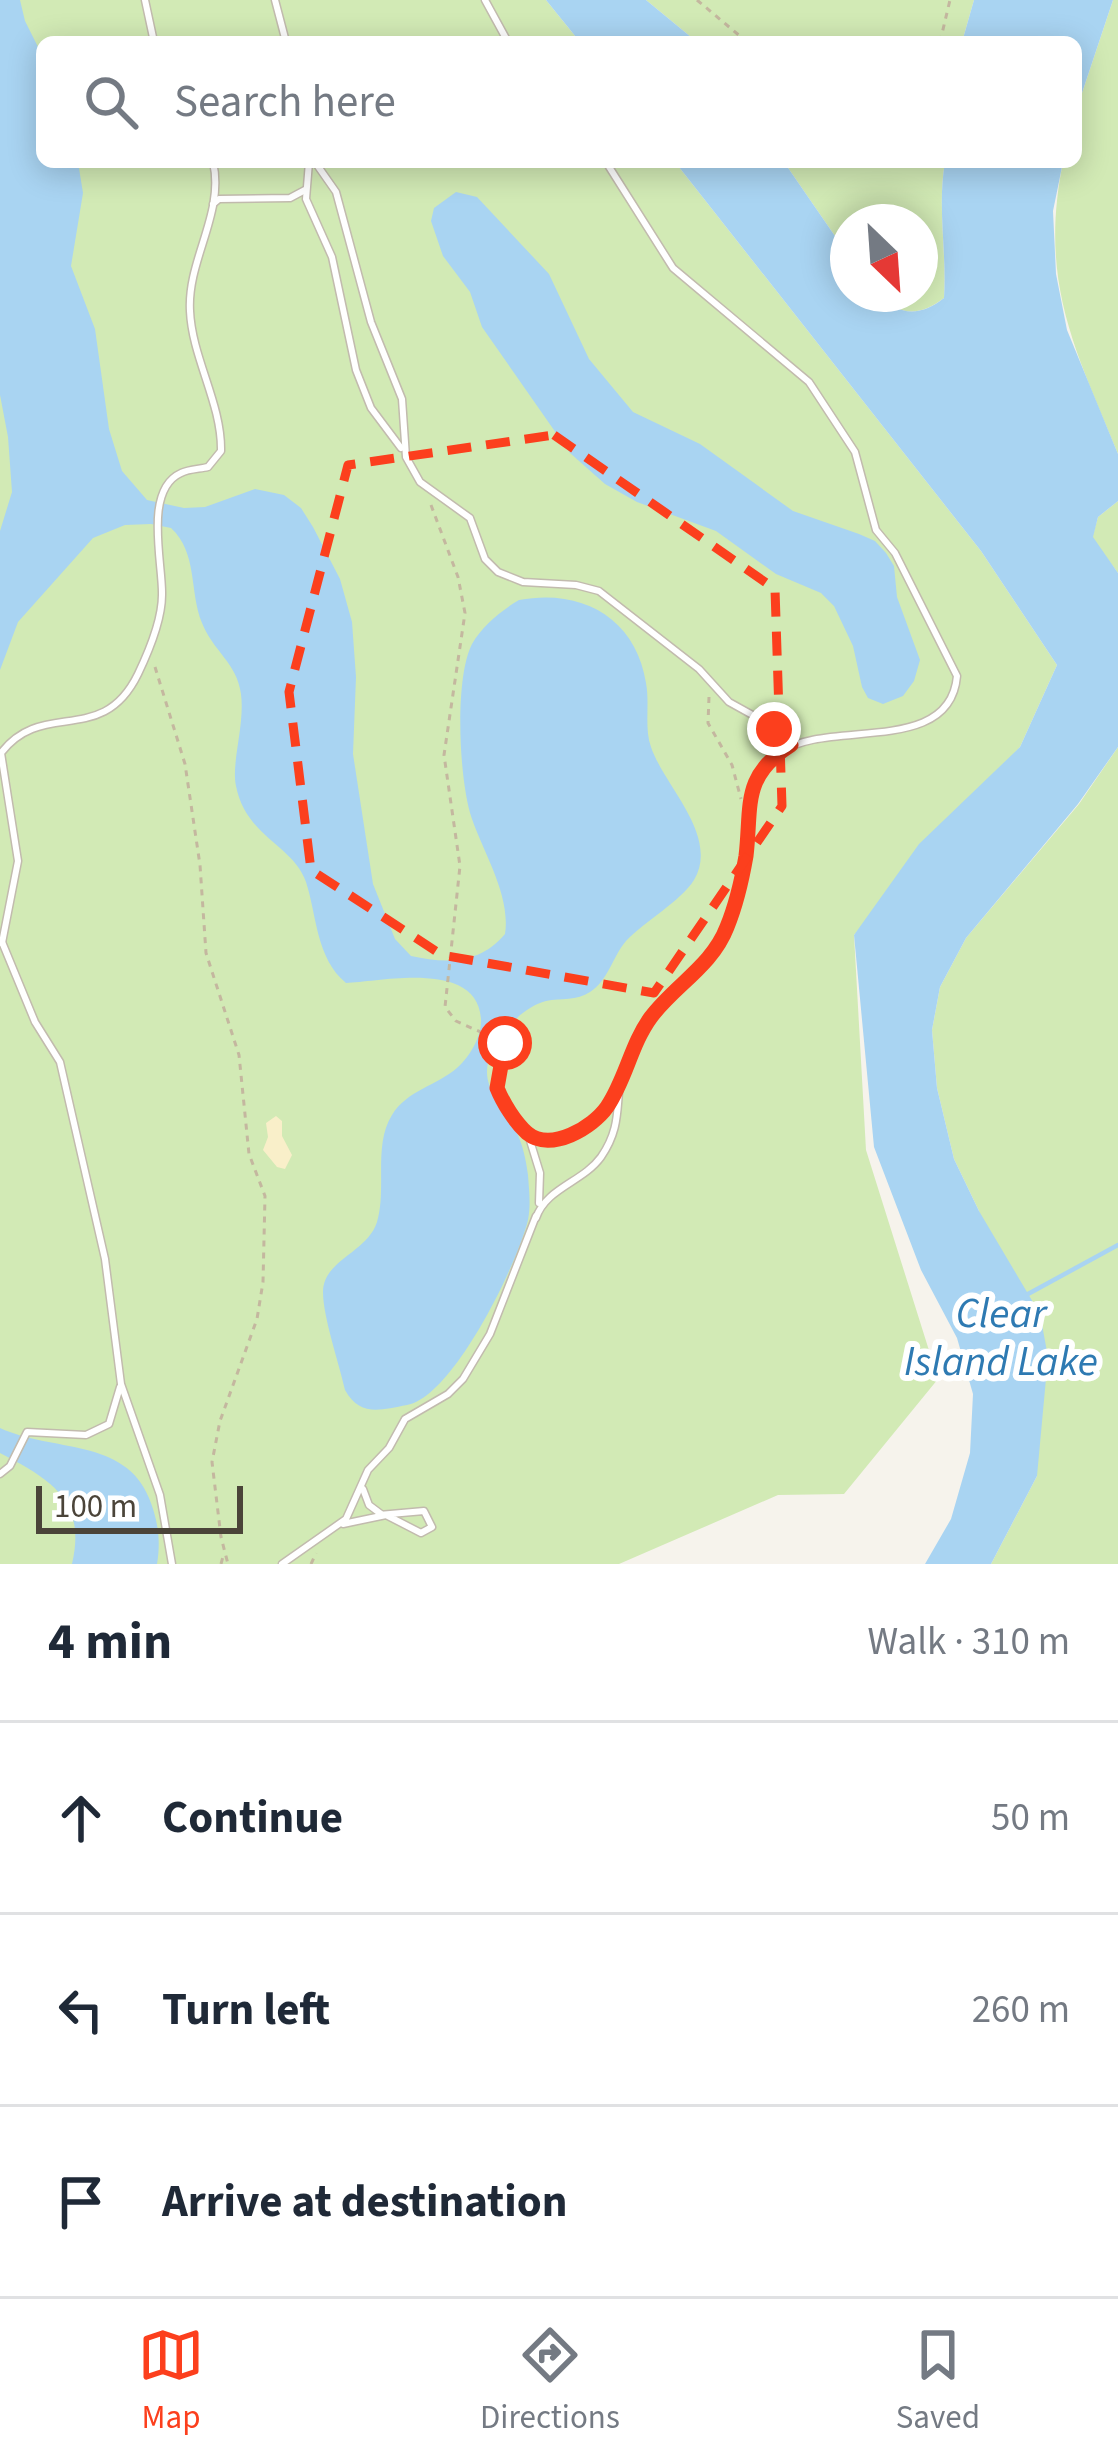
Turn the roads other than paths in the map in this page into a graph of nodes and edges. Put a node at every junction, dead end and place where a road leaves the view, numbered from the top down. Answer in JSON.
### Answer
{"nodes":[{"id":1,"x":145,"y":0,"type":"edge"},
{"id":2,"x":275,"y":0,"type":"edge"},
{"id":3,"x":485,"y":0,"type":"edge"},
{"id":4,"x":153,"y":36,"type":"edge"},
{"id":5,"x":284,"y":36,"type":"edge"},
{"id":6,"x":505,"y":36,"type":"edge"},
{"id":7,"x":213,"y":168,"type":"edge"},
{"id":8,"x":310,"y":168,"type":"edge"},
{"id":9,"x":317,"y":168,"type":"edge"},
{"id":10,"x":610,"y":168,"type":"edge"},
{"id":11,"x":215,"y":189,"type":"junction"},
{"id":12,"x":305,"y":190,"type":"junction"},
{"id":13,"x":296,"y":196,"type":"junction"},
{"id":14,"x":223,"y":198,"type":"junction"},
{"id":15,"x":213,"y":204,"type":"junction"},
{"id":16,"x":308,"y":204,"type":"junction"},
{"id":17,"x":406,"y":456,"type":"junction"},
{"id":18,"x":791,"y":745,"type":"junction"},
{"id":19,"x":1,"y":753,"type":"edge"},
{"id":20,"x":1,"y":939,"type":"edge"},
{"id":21,"x":528,"y":1134,"type":"road end"},
{"id":22,"x":536,"y":1218,"type":"junction"},
{"id":23,"x":121,"y":1384,"type":"junction"},
{"id":24,"x":0,"y":1474,"type":"edge"},
{"id":25,"x":363,"y":1485,"type":"junction"},
{"id":26,"x":380,"y":1515,"type":"junction"},
{"id":27,"x":325,"y":1535,"type":"junction"},
{"id":28,"x":172,"y":1564,"type":"edge"},
{"id":29,"x":282,"y":1564,"type":"edge"}],
"edges":[{"from":1,"to":4,"type":"lane"},
{"from":2,"to":5,"type":"lane"},
{"from":3,"to":6,"type":"lane"},
{"from":7,"to":11,"type":"lane"},
{"from":8,"to":12,"type":"lane"},
{"from":9,"to":17,"type":"lane"},
{"from":10,"to":18,"type":"lane"},
{"from":11,"to":14,"type":"lane"},
{"from":11,"to":15,"type":"lane"},
{"from":12,"to":13,"type":"lane"},
{"from":12,"to":16,"type":"lane"},
{"from":13,"to":14,"type":"lane"},
{"from":13,"to":16,"type":"lane"},
{"from":14,"to":15,"type":"lane"},
{"from":15,"to":19,"type":"lane"},
{"from":16,"to":17,"type":"lane"},
{"from":17,"to":18,"type":"lane"},
{"from":18,"to":22,"type":"lane"},
{"from":19,"to":20,"type":"lane"},
{"from":20,"to":23,"type":"lane"},
{"from":21,"to":22,"type":"lane"},
{"from":22,"to":25,"type":"lane"},
{"from":23,"to":24,"type":"lane"},
{"from":23,"to":28,"type":"lane"},
{"from":25,"to":26,"type":"lane"},
{"from":25,"to":27,"type":"lane"},
{"from":26,"to":26,"type":"lane"},
{"from":26,"to":27,"type":"lane"},
{"from":27,"to":29,"type":"lane"}]}
